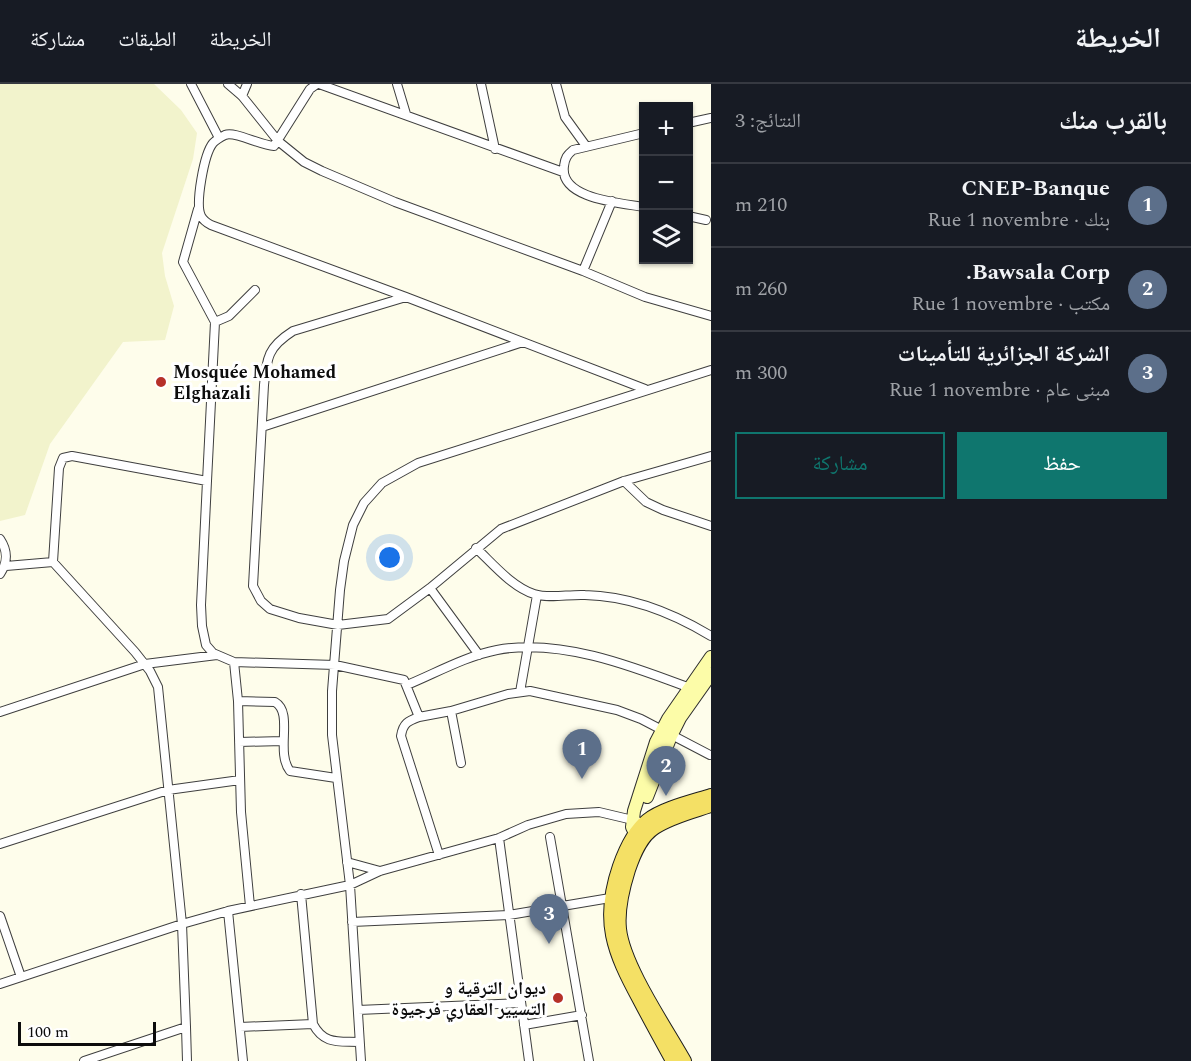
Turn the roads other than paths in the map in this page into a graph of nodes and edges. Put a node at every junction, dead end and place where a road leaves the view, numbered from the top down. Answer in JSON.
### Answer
{"nodes":[{"id":1,"x":191,"y":84,"type":"edge"},
{"id":2,"x":228,"y":84,"type":"edge"},
{"id":3,"x":247,"y":84,"type":"edge"},
{"id":4,"x":318,"y":84,"type":"edge"},
{"id":5,"x":397,"y":84,"type":"edge"},
{"id":6,"x":481,"y":84,"type":"edge"},
{"id":7,"x":556,"y":84,"type":"edge"},
{"id":8,"x":242,"y":96,"type":"junction"},
{"id":9,"x":406,"y":114,"type":"junction"},
{"id":10,"x":711,"y":118,"type":"edge"},
{"id":11,"x":693,"y":122,"type":"edge"},
{"id":12,"x":639,"y":135,"type":"edge"},
{"id":13,"x":219,"y":138,"type":"junction"},
{"id":14,"x":278,"y":141,"type":"junction"},
{"id":15,"x":586,"y":146,"type":"junction"},
{"id":16,"x":495,"y":149,"type":"junction"},
{"id":17,"x":563,"y":172,"type":"junction"},
{"id":18,"x":612,"y":201,"type":"junction"},
{"id":19,"x":199,"y":206,"type":"junction"},
{"id":20,"x":639,"y":206,"type":"edge"},
{"id":21,"x":693,"y":217,"type":"edge"},
{"id":22,"x":706,"y":220,"type":"dead end"},
{"id":23,"x":583,"y":271,"type":"junction"},
{"id":24,"x":255,"y":290,"type":"dead end"},
{"id":25,"x":406,"y":297,"type":"junction"},
{"id":26,"x":711,"y":316,"type":"edge"},
{"id":27,"x":215,"y":322,"type":"junction"},
{"id":28,"x":523,"y":342,"type":"junction"},
{"id":29,"x":711,"y":370,"type":"edge"},
{"id":30,"x":645,"y":390,"type":"junction"},
{"id":31,"x":262,"y":426,"type":"junction"},
{"id":32,"x":711,"y":456,"type":"edge"},
{"id":33,"x":207,"y":481,"type":"junction"},
{"id":34,"x":624,"y":481,"type":"junction"},
{"id":35,"x":711,"y":526,"type":"edge"},
{"id":36,"x":0,"y":539,"type":"edge"},
{"id":37,"x":476,"y":548,"type":"junction"},
{"id":38,"x":52,"y":562,"type":"junction"},
{"id":39,"x":6,"y":566,"type":"junction"},
{"id":40,"x":0,"y":574,"type":"edge"},
{"id":41,"x":430,"y":588,"type":"junction"},
{"id":42,"x":537,"y":596,"type":"junction"},
{"id":43,"x":338,"y":625,"type":"junction"},
{"id":44,"x":711,"y":636,"type":"edge"},
{"id":45,"x":528,"y":646,"type":"junction"},
{"id":46,"x":217,"y":655,"type":"junction"},
{"id":47,"x":478,"y":655,"type":"junction"},
{"id":48,"x":711,"y":657,"type":"edge"},
{"id":49,"x":234,"y":662,"type":"junction"},
{"id":50,"x":145,"y":664,"type":"junction"},
{"id":51,"x":335,"y":665,"type":"junction"},
{"id":52,"x":711,"y":674,"type":"edge"},
{"id":53,"x":407,"y":685,"type":"junction"},
{"id":54,"x":690,"y":688,"type":"junction"},
{"id":55,"x":520,"y":692,"type":"junction"},
{"id":56,"x":238,"y":700,"type":"junction"},
{"id":57,"x":451,"y":711,"type":"junction"},
{"id":58,"x":0,"y":712,"type":"edge"},
{"id":59,"x":419,"y":717,"type":"junction"},
{"id":60,"x":667,"y":733,"type":"junction"},
{"id":61,"x":283,"y":741,"type":"junction"},
{"id":62,"x":239,"y":742,"type":"junction"},
{"id":63,"x":710,"y":755,"type":"edge"},
{"id":64,"x":461,"y":763,"type":"dead end"},
{"id":65,"x":336,"y":778,"type":"junction"},
{"id":66,"x":240,"y":780,"type":"junction"},
{"id":67,"x":168,"y":790,"type":"junction"},
{"id":68,"x":711,"y":795,"type":"edge"},
{"id":69,"x":711,"y":806,"type":"edge"},
{"id":70,"x":639,"y":830,"type":"junction"},
{"id":71,"x":550,"y":837,"type":"dead end"},
{"id":72,"x":499,"y":838,"type":"junction"},
{"id":73,"x":0,"y":844,"type":"edge"},
{"id":74,"x":439,"y":855,"type":"junction"},
{"id":75,"x":347,"y":862,"type":"junction"},
{"id":76,"x":380,"y":871,"type":"junction"},
{"id":77,"x":350,"y":885,"type":"junction"},
{"id":78,"x":301,"y":894,"type":"junction"},
{"id":79,"x":616,"y":897,"type":"junction"},
{"id":80,"x":250,"y":906,"type":"junction"},
{"id":81,"x":562,"y":907,"type":"junction"},
{"id":82,"x":228,"y":911,"type":"junction"},
{"id":83,"x":615,"y":914,"type":"junction"},
{"id":84,"x":508,"y":915,"type":"junction"},
{"id":85,"x":0,"y":916,"type":"edge"},
{"id":86,"x":352,"y":922,"type":"junction"},
{"id":87,"x":182,"y":924,"type":"junction"},
{"id":88,"x":21,"y":977,"type":"junction"},
{"id":89,"x":0,"y":984,"type":"edge"},
{"id":90,"x":521,"y":1003,"type":"junction"},
{"id":91,"x":358,"y":1010,"type":"junction"},
{"id":92,"x":582,"y":1015,"type":"junction"},
{"id":93,"x":313,"y":1024,"type":"junction"},
{"id":94,"x":524,"y":1025,"type":"junction"},
{"id":95,"x":186,"y":1027,"type":"junction"},
{"id":96,"x":240,"y":1027,"type":"junction"},
{"id":97,"x":359,"y":1042,"type":"junction"},
{"id":98,"x":84,"y":1061,"type":"edge"},
{"id":99,"x":187,"y":1061,"type":"edge"},
{"id":100,"x":243,"y":1061,"type":"edge"},
{"id":101,"x":361,"y":1061,"type":"edge"},
{"id":102,"x":529,"y":1061,"type":"edge"},
{"id":103,"x":589,"y":1061,"type":"edge"},
{"id":104,"x":672,"y":1061,"type":"edge"},
{"id":105,"x":685,"y":1061,"type":"edge"}],
"edges":[{"from":1,"to":13,"type":"street"},
{"from":2,"to":8,"type":"street"},
{"from":3,"to":8,"type":"street"},
{"from":4,"to":9,"type":"street"},
{"from":4,"to":14,"type":"street"},
{"from":5,"to":9,"type":"street"},
{"from":6,"to":16,"type":"street"},
{"from":7,"to":15,"type":"street"},
{"from":8,"to":14,"type":"street"},
{"from":9,"to":16,"type":"street"},
{"from":10,"to":11,"type":"street"},
{"from":12,"to":15,"type":"street"},
{"from":13,"to":14,"type":"street"},
{"from":13,"to":19,"type":"street"},
{"from":14,"to":23,"type":"street"},
{"from":15,"to":17,"type":"street"},
{"from":16,"to":17,"type":"street"},
{"from":17,"to":18,"type":"street"},
{"from":18,"to":20,"type":"street"},
{"from":18,"to":23,"type":"street"},
{"from":19,"to":25,"type":"street"},
{"from":19,"to":27,"type":"street"},
{"from":21,"to":22,"type":"street"},
{"from":23,"to":26,"type":"street"},
{"from":24,"to":27,"type":"street"},
{"from":25,"to":28,"type":"street"},
{"from":25,"to":31,"type":"street"},
{"from":27,"to":33,"type":"street"},
{"from":28,"to":30,"type":"street"},
{"from":28,"to":31,"type":"street"},
{"from":29,"to":30,"type":"street"},
{"from":30,"to":43,"type":"street"},
{"from":31,"to":43,"type":"street"},
{"from":32,"to":34,"type":"street"},
{"from":33,"to":38,"type":"street"},
{"from":33,"to":46,"type":"street"},
{"from":34,"to":35,"type":"street"},
{"from":34,"to":37,"type":"street"},
{"from":36,"to":39,"type":"street"},
{"from":37,"to":41,"type":"street"},
{"from":37,"to":42,"type":"street"},
{"from":38,"to":39,"type":"street"},
{"from":38,"to":50,"type":"street"},
{"from":39,"to":40,"type":"street"},
{"from":41,"to":43,"type":"street"},
{"from":41,"to":47,"type":"street"},
{"from":42,"to":44,"type":"street"},
{"from":42,"to":45,"type":"street"},
{"from":43,"to":51,"type":"street"},
{"from":45,"to":47,"type":"street"},
{"from":45,"to":54,"type":"street"},
{"from":45,"to":55,"type":"street"},
{"from":46,"to":49,"type":"street"},
{"from":46,"to":50,"type":"street"},
{"from":47,"to":53,"type":"street"},
{"from":48,"to":54,"type":"main road"},
{"from":49,"to":51,"type":"street"},
{"from":49,"to":56,"type":"street"},
{"from":50,"to":58,"type":"street"},
{"from":50,"to":67,"type":"street"},
{"from":51,"to":53,"type":"street"},
{"from":51,"to":65,"type":"street"},
{"from":52,"to":60,"type":"main road"},
{"from":53,"to":59,"type":"street"},
{"from":54,"to":60,"type":"main road"},
{"from":55,"to":57,"type":"street"},
{"from":55,"to":60,"type":"street"},
{"from":56,"to":61,"type":"street"},
{"from":56,"to":62,"type":"street"},
{"from":57,"to":59,"type":"street"},
{"from":57,"to":64,"type":"street"},
{"from":59,"to":74,"type":"street"},
{"from":60,"to":63,"type":"street"},
{"from":60,"to":70,"type":"main road"},
{"from":61,"to":62,"type":"street"},
{"from":61,"to":65,"type":"street"},
{"from":62,"to":66,"type":"street"},
{"from":65,"to":75,"type":"street"},
{"from":66,"to":67,"type":"street"},
{"from":66,"to":80,"type":"street"},
{"from":67,"to":73,"type":"street"},
{"from":67,"to":87,"type":"street"},
{"from":68,"to":70,"type":"main road"},
{"from":69,"to":70,"type":"main road"},
{"from":70,"to":72,"type":"street"},
{"from":70,"to":79,"type":"main road"},
{"from":71,"to":81,"type":"street"},
{"from":72,"to":74,"type":"street"},
{"from":72,"to":84,"type":"street"},
{"from":74,"to":76,"type":"street"},
{"from":75,"to":76,"type":"street"},
{"from":75,"to":77,"type":"street"},
{"from":76,"to":77,"type":"street"},
{"from":77,"to":78,"type":"street"},
{"from":77,"to":86,"type":"street"},
{"from":78,"to":80,"type":"street"},
{"from":78,"to":93,"type":"street"},
{"from":79,"to":81,"type":"street"},
{"from":79,"to":83,"type":"main road"},
{"from":80,"to":82,"type":"street"},
{"from":81,"to":84,"type":"street"},
{"from":81,"to":92,"type":"street"},
{"from":82,"to":87,"type":"street"},
{"from":82,"to":96,"type":"street"},
{"from":83,"to":104,"type":"main road"},
{"from":83,"to":105,"type":"main road"},
{"from":84,"to":86,"type":"street"},
{"from":84,"to":90,"type":"street"},
{"from":85,"to":88,"type":"street"},
{"from":86,"to":91,"type":"street"},
{"from":87,"to":88,"type":"street"},
{"from":87,"to":95,"type":"street"},
{"from":88,"to":89,"type":"street"},
{"from":90,"to":91,"type":"street"},
{"from":90,"to":94,"type":"street"},
{"from":91,"to":97,"type":"street"},
{"from":92,"to":94,"type":"street"},
{"from":92,"to":103,"type":"street"},
{"from":93,"to":96,"type":"street"},
{"from":93,"to":97,"type":"street"},
{"from":94,"to":102,"type":"street"},
{"from":95,"to":98,"type":"street"},
{"from":95,"to":99,"type":"street"},
{"from":96,"to":100,"type":"street"},
{"from":97,"to":101,"type":"street"}]}
